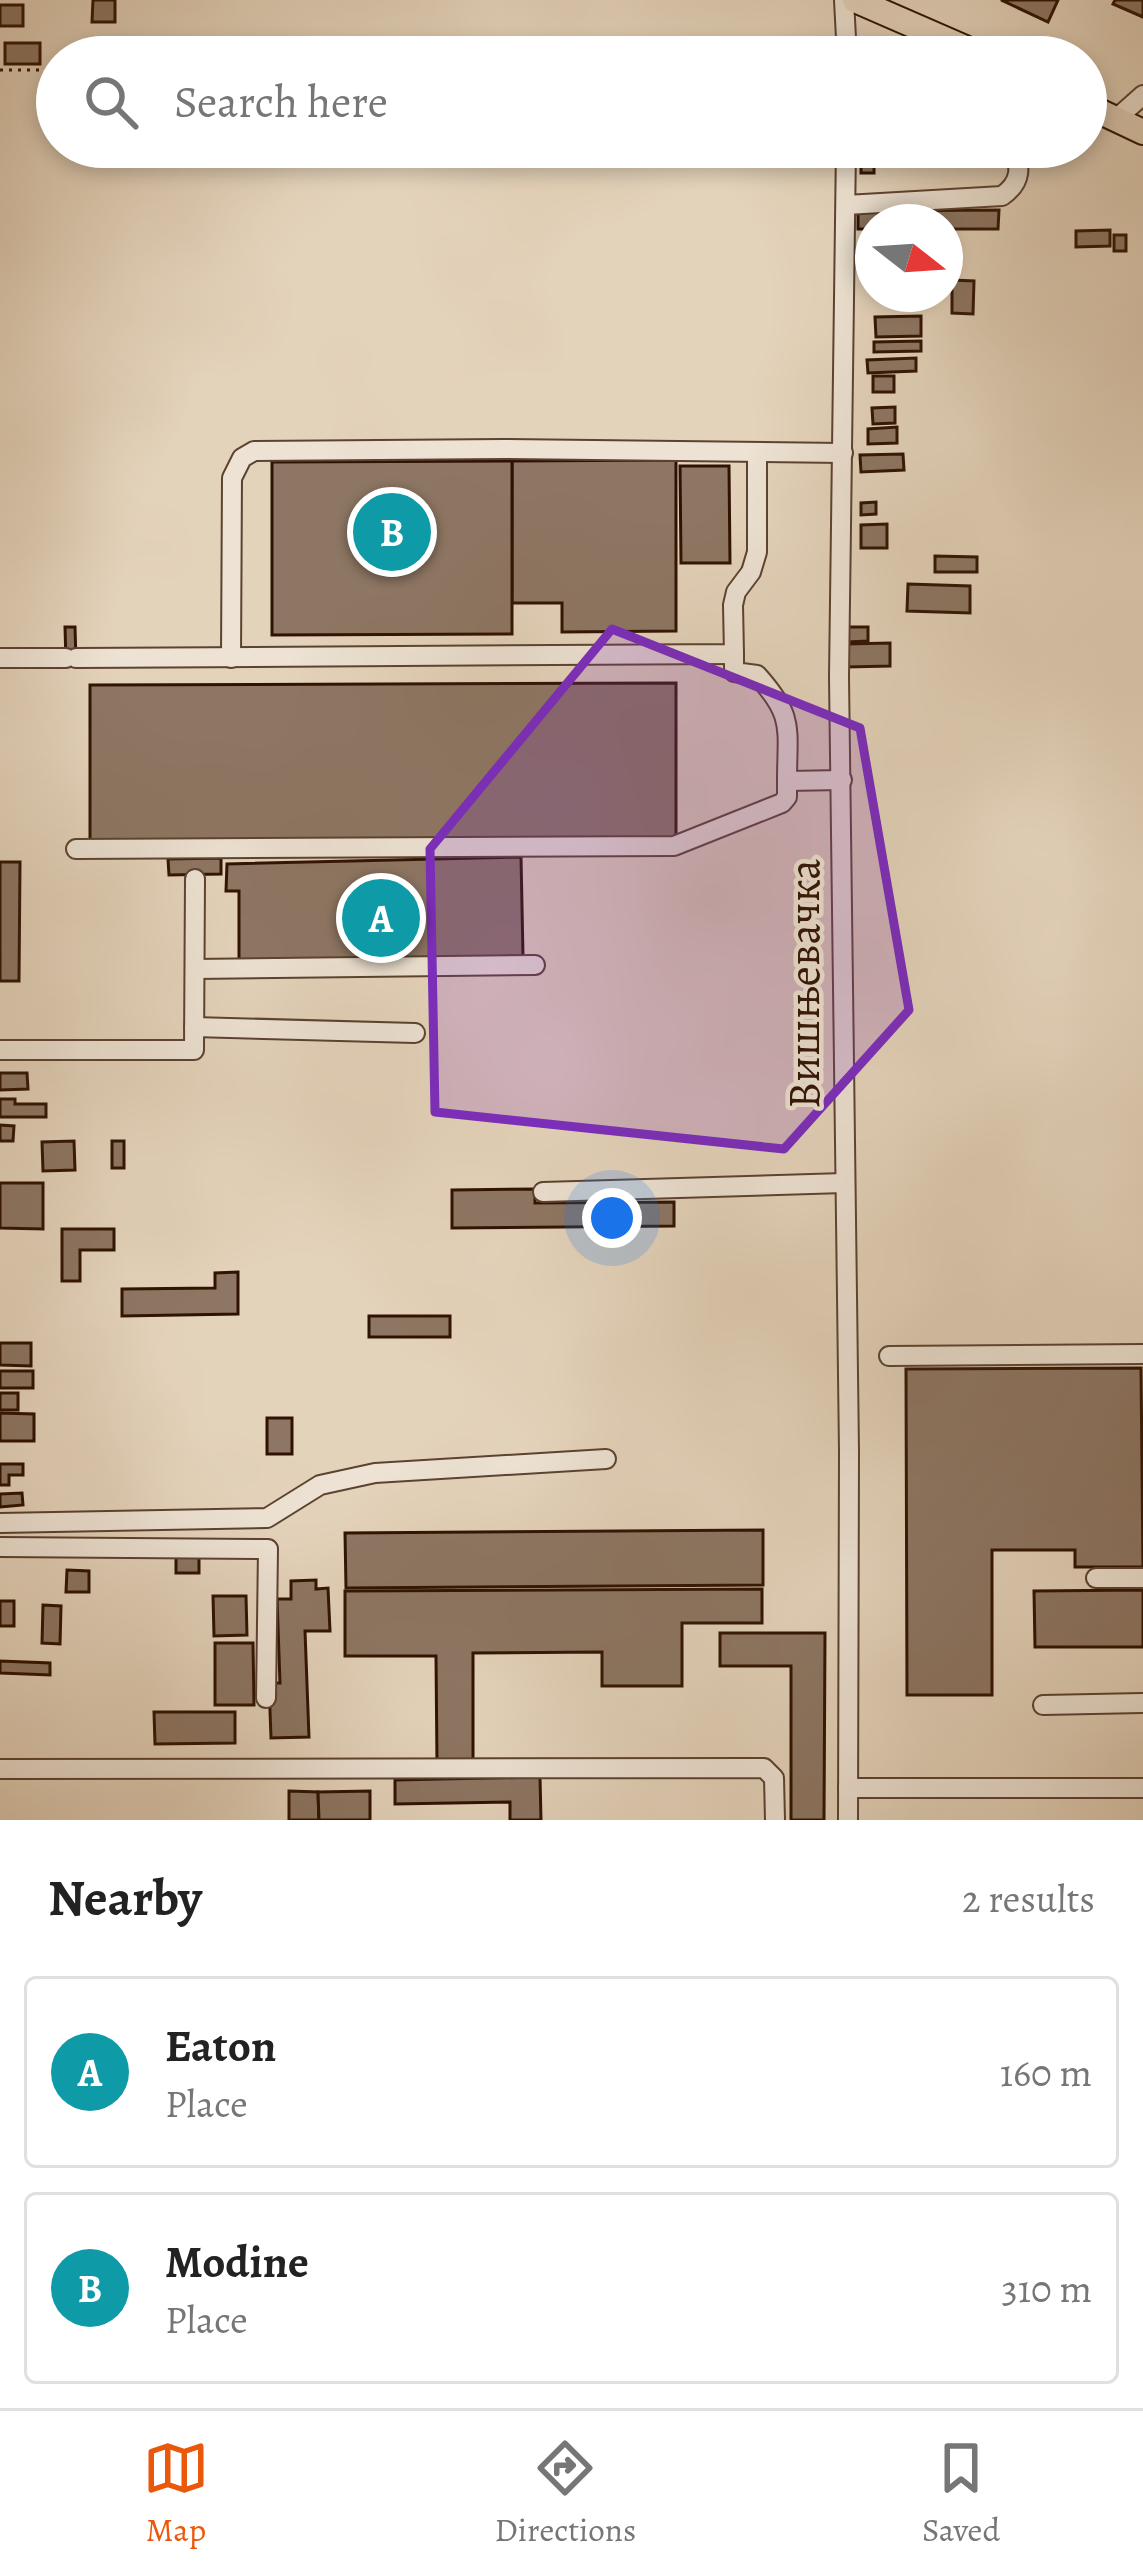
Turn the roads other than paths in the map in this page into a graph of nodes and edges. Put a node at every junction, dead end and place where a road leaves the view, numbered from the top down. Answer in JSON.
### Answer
{"nodes":[{"id":1,"x":844,"y":0,"type":"edge"},
{"id":2,"x":855,"y":0,"type":"edge"},
{"id":3,"x":846,"y":36,"type":"edge"},
{"id":4,"x":938,"y":36,"type":"edge"},
{"id":5,"x":1143,"y":95,"type":"edge"},
{"id":6,"x":1107,"y":115,"type":"edge"},
{"id":7,"x":1116,"y":119,"type":"junction"},
{"id":8,"x":1143,"y":132,"type":"edge"},
{"id":9,"x":846,"y":168,"type":"edge"},
{"id":10,"x":1018,"y":168,"type":"edge"},
{"id":11,"x":845,"y":205,"type":"junction"},
{"id":12,"x":757,"y":452,"type":"junction"},
{"id":13,"x":843,"y":453,"type":"junction"},
{"id":14,"x":734,"y":654,"type":"junction"},
{"id":15,"x":0,"y":658,"type":"edge"},
{"id":16,"x":231,"y":658,"type":"junction"},
{"id":17,"x":842,"y":780,"type":"junction"},
{"id":18,"x":787,"y":781,"type":"junction"},
{"id":19,"x":76,"y":849,"type":"dead end"},
{"id":20,"x":195,"y":879,"type":"dead end"},
{"id":21,"x":535,"y":965,"type":"dead end"},
{"id":22,"x":195,"y":969,"type":"junction"},
{"id":23,"x":194,"y":1028,"type":"junction"},
{"id":24,"x":415,"y":1033,"type":"dead end"},
{"id":25,"x":0,"y":1050,"type":"edge"},
{"id":26,"x":844,"y":1184,"type":"junction"},
{"id":27,"x":543,"y":1192,"type":"dead end"},
{"id":28,"x":1143,"y":1354,"type":"edge"},
{"id":29,"x":889,"y":1356,"type":"dead end"},
{"id":30,"x":606,"y":1460,"type":"dead end"},
{"id":31,"x":0,"y":1523,"type":"edge"},
{"id":32,"x":0,"y":1547,"type":"edge"},
{"id":33,"x":1143,"y":1578,"type":"edge"},
{"id":34,"x":1096,"y":1579,"type":"dead end"},
{"id":35,"x":266,"y":1698,"type":"dead end"},
{"id":36,"x":1143,"y":1703,"type":"edge"},
{"id":37,"x":1043,"y":1705,"type":"dead end"},
{"id":38,"x":0,"y":1768,"type":"edge"},
{"id":39,"x":848,"y":1788,"type":"junction"},
{"id":40,"x":1143,"y":1788,"type":"edge"},
{"id":41,"x":775,"y":1820,"type":"edge"},
{"id":42,"x":848,"y":1820,"type":"edge"}],
"edges":[{"from":1,"to":3,"type":"street"},
{"from":2,"to":4,"type":"main road"},
{"from":5,"to":7,"type":"street"},
{"from":6,"to":7,"type":"main road"},
{"from":7,"to":8,"type":"main road"},
{"from":9,"to":11,"type":"street","name":"Вишњевачка"},
{"from":10,"to":11,"type":"street"},
{"from":11,"to":13,"type":"street","name":"Вишњевачка"},
{"from":12,"to":13,"type":"street"},
{"from":12,"to":14,"type":"street"},
{"from":12,"to":16,"type":"street"},
{"from":13,"to":17,"type":"street","name":"Вишњевачка"},
{"from":14,"to":16,"type":"street"},
{"from":14,"to":18,"type":"street"},
{"from":15,"to":16,"type":"street"},
{"from":17,"to":18,"type":"street"},
{"from":17,"to":26,"type":"street","name":"Вишњевачка"},
{"from":18,"to":19,"type":"street"},
{"from":20,"to":22,"type":"street"},
{"from":21,"to":22,"type":"street"},
{"from":22,"to":23,"type":"street"},
{"from":23,"to":24,"type":"street"},
{"from":23,"to":25,"type":"street"},
{"from":26,"to":27,"type":"street"},
{"from":26,"to":39,"type":"street","name":"Вишњевачка"},
{"from":28,"to":29,"type":"street"},
{"from":30,"to":31,"type":"street"},
{"from":32,"to":35,"type":"street"},
{"from":33,"to":34,"type":"street"},
{"from":36,"to":37,"type":"street"},
{"from":38,"to":41,"type":"street"},
{"from":39,"to":40,"type":"street"},
{"from":39,"to":42,"type":"street","name":"Вишњевачка"}]}
